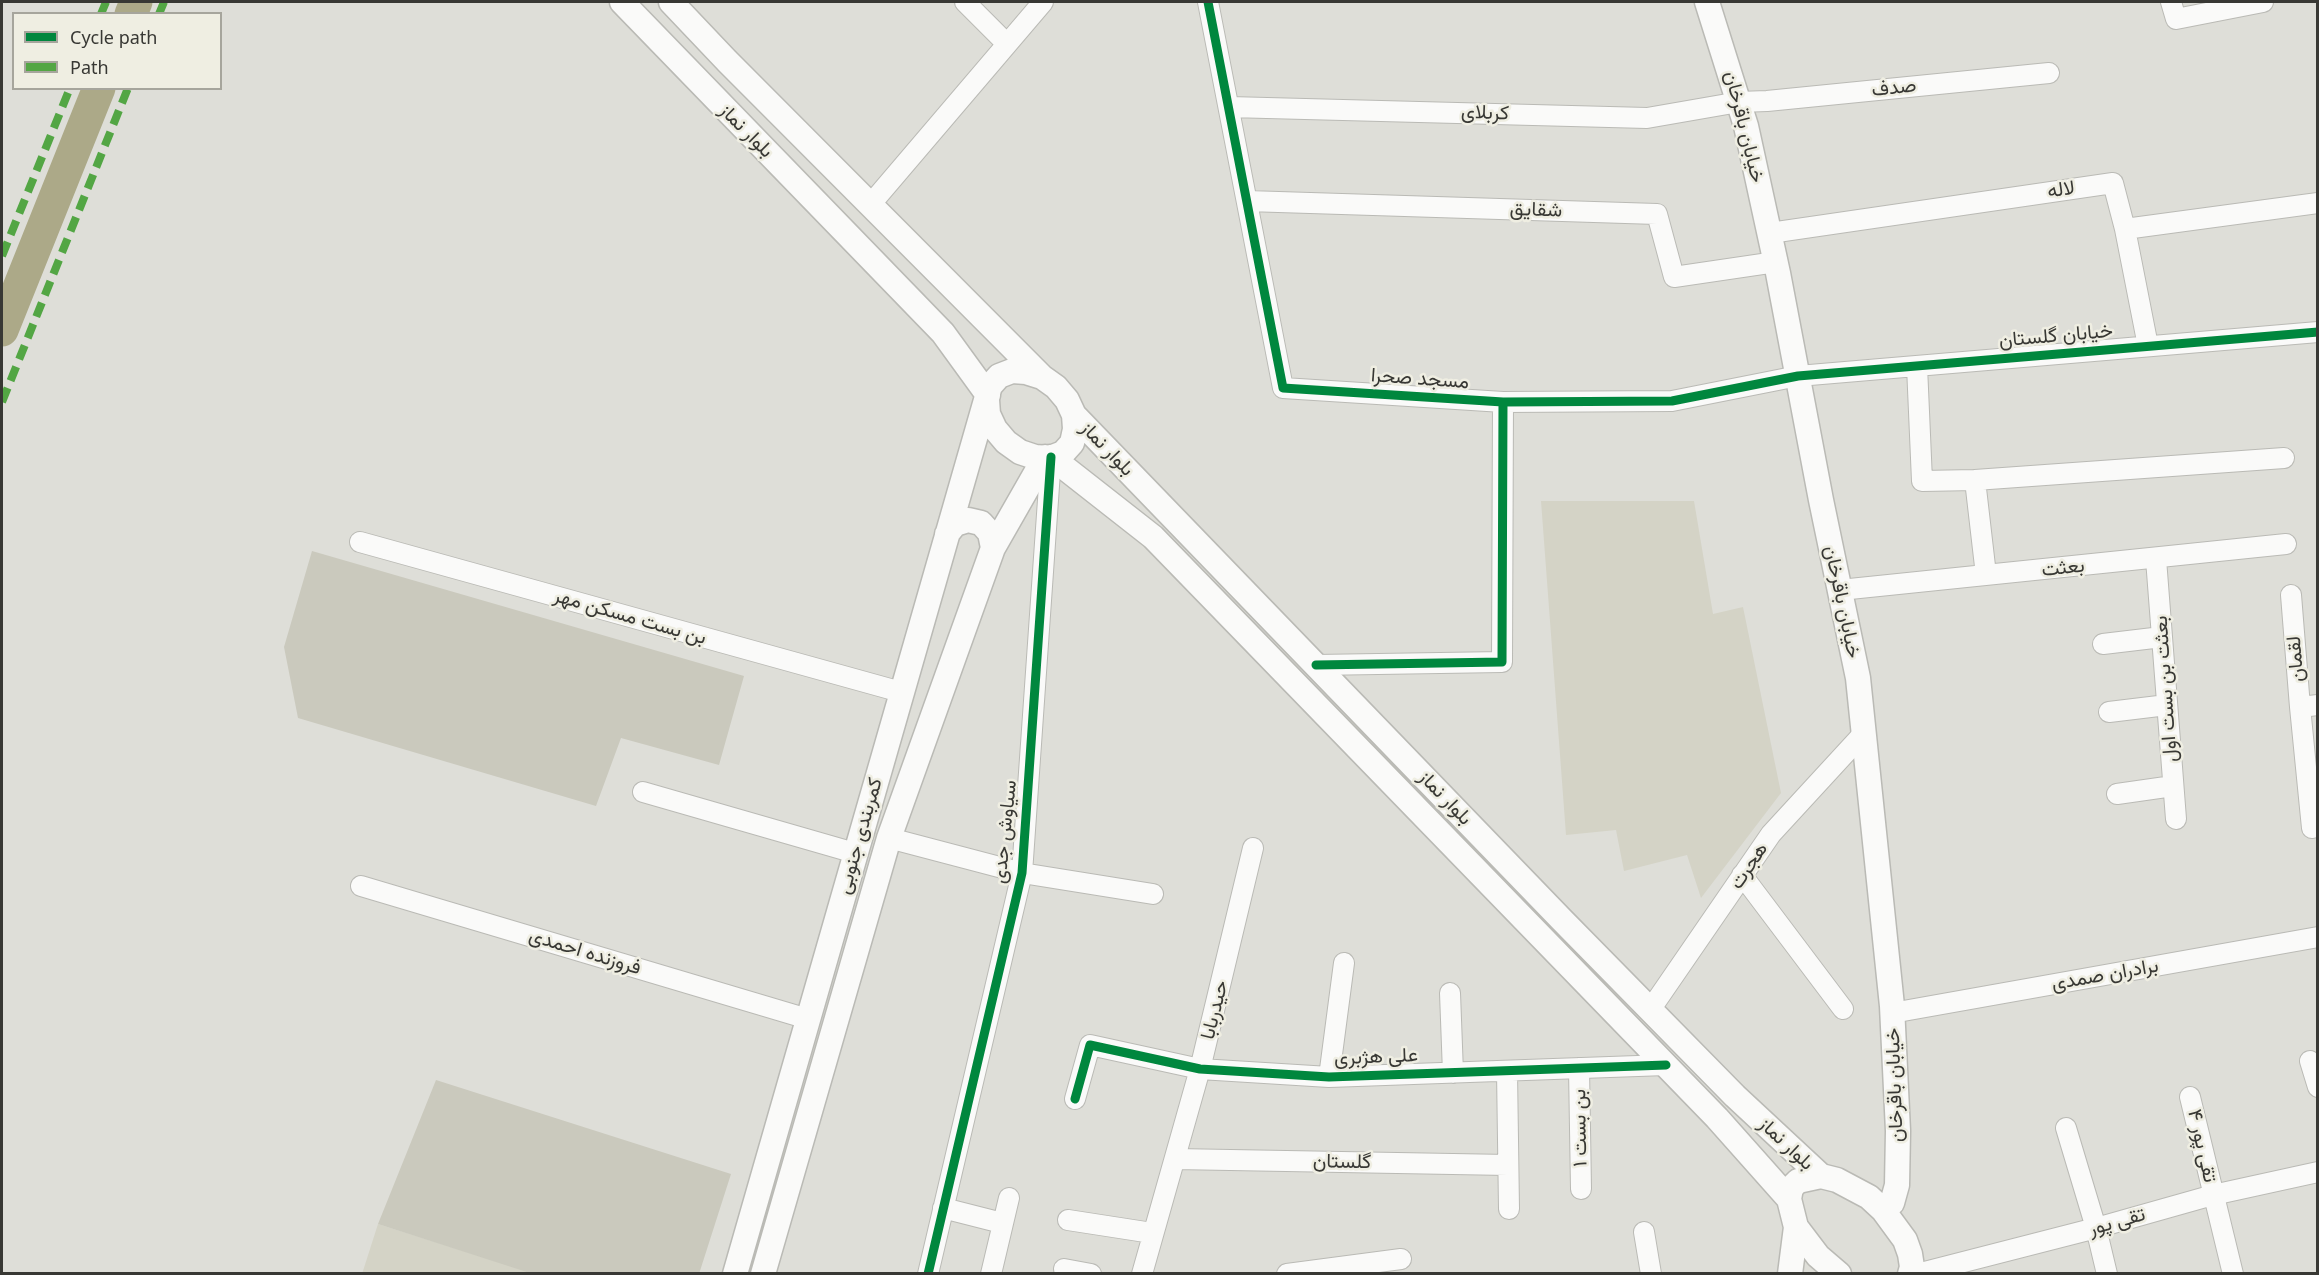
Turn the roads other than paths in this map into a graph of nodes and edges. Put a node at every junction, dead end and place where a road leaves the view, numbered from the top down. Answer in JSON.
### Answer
{"nodes":[{"id":1,"x":622,"y":2,"type":"edge"},
{"id":2,"x":671,"y":2,"type":"edge"},
{"id":3,"x":965,"y":2,"type":"edge"},
{"id":4,"x":1043,"y":2,"type":"edge"},
{"id":5,"x":1208,"y":2,"type":"edge"},
{"id":6,"x":1707,"y":2,"type":"edge"},
{"id":7,"x":2171,"y":2,"type":"edge"},
{"id":8,"x":2263,"y":2,"type":"edge"},
{"id":9,"x":1007,"y":44,"type":"junction"},
{"id":10,"x":2049,"y":73,"type":"dead end"},
{"id":11,"x":1739,"y":102,"type":"junction"},
{"id":12,"x":1229,"y":107,"type":"junction"},
{"id":13,"x":1247,"y":201,"type":"junction"},
{"id":14,"x":2318,"y":203,"type":"edge"},
{"id":15,"x":870,"y":204,"type":"junction"},
{"id":16,"x":2125,"y":230,"type":"junction"},
{"id":17,"x":1770,"y":233,"type":"junction"},
{"id":18,"x":1776,"y":262,"type":"junction"},
{"id":19,"x":971,"y":305,"type":"junction"},
{"id":20,"x":2318,"y":332,"type":"edge"},
{"id":21,"x":943,"y":333,"type":"junction"},
{"id":22,"x":2148,"y":346,"type":"junction"},
{"id":23,"x":1917,"y":366,"type":"junction"},
{"id":24,"x":1798,"y":376,"type":"junction"},
{"id":25,"x":1042,"y":377,"type":"junction"},
{"id":26,"x":987,"y":397,"type":"junction"},
{"id":27,"x":1503,"y":402,"type":"junction"},
{"id":28,"x":1074,"y":415,"type":"junction"},
{"id":29,"x":1048,"y":457,"type":"junction"},
{"id":30,"x":2284,"y":458,"type":"dead end"},
{"id":31,"x":1129,"y":471,"type":"junction"},
{"id":32,"x":1975,"y":480,"type":"junction"},
{"id":33,"x":1110,"y":504,"type":"junction"},
{"id":34,"x":946,"y":534,"type":"junction"},
{"id":35,"x":360,"y":542,"type":"dead end"},
{"id":36,"x":2286,"y":544,"type":"dead end"},
{"id":37,"x":993,"y":548,"type":"junction"},
{"id":38,"x":2157,"y":559,"type":"junction"},
{"id":39,"x":1986,"y":575,"type":"junction"},
{"id":40,"x":1840,"y":590,"type":"junction"},
{"id":41,"x":2291,"y":595,"type":"dead end"},
{"id":42,"x":2162,"y":637,"type":"junction"},
{"id":43,"x":2103,"y":644,"type":"dead end"},
{"id":44,"x":1316,"y":665,"type":"junction"},
{"id":45,"x":901,"y":692,"type":"junction"},
{"id":46,"x":2167,"y":705,"type":"junction"},
{"id":47,"x":2309,"y":706,"type":"edge"},
{"id":48,"x":2109,"y":712,"type":"dead end"},
{"id":49,"x":1863,"y":734,"type":"junction"},
{"id":50,"x":2173,"y":786,"type":"junction"},
{"id":51,"x":643,"y":792,"type":"dead end"},
{"id":52,"x":2117,"y":794,"type":"dead end"},
{"id":53,"x":2176,"y":819,"type":"dead end"},
{"id":54,"x":2312,"y":828,"type":"dead end"},
{"id":55,"x":889,"y":838,"type":"junction"},
{"id":56,"x":1253,"y":848,"type":"dead end"},
{"id":57,"x":855,"y":853,"type":"junction"},
{"id":58,"x":1022,"y":873,"type":"junction"},
{"id":59,"x":1742,"y":875,"type":"junction"},
{"id":60,"x":362,"y":886,"type":"dead end"},
{"id":61,"x":1153,"y":894,"type":"dead end"},
{"id":62,"x":2318,"y":937,"type":"edge"},
{"id":63,"x":1344,"y":963,"type":"dead end"},
{"id":64,"x":1450,"y":993,"type":"dead end"},
{"id":65,"x":1843,"y":1009,"type":"dead end"},
{"id":66,"x":1650,"y":1010,"type":"junction"},
{"id":67,"x":1892,"y":1013,"type":"junction"},
{"id":68,"x":808,"y":1019,"type":"junction"},
{"id":69,"x":2310,"y":1061,"type":"dead end"},
{"id":70,"x":1666,"y":1065,"type":"junction"},
{"id":71,"x":1579,"y":1068,"type":"junction"},
{"id":72,"x":1200,"y":1069,"type":"junction"},
{"id":73,"x":1507,"y":1071,"type":"junction"},
{"id":74,"x":1453,"y":1073,"type":"junction"},
{"id":75,"x":1329,"y":1077,"type":"junction"},
{"id":76,"x":2318,"y":1087,"type":"edge"},
{"id":77,"x":2190,"y":1097,"type":"dead end"},
{"id":78,"x":1075,"y":1099,"type":"dead end"},
{"id":79,"x":1763,"y":1122,"type":"junction"},
{"id":80,"x":2066,"y":1128,"type":"dead end"},
{"id":81,"x":1745,"y":1149,"type":"junction"},
{"id":82,"x":1175,"y":1159,"type":"junction"},
{"id":83,"x":1508,"y":1165,"type":"junction"},
{"id":84,"x":2318,"y":1172,"type":"edge"},
{"id":85,"x":1821,"y":1176,"type":"junction"},
{"id":86,"x":1581,"y":1189,"type":"dead end"},
{"id":87,"x":2213,"y":1195,"type":"junction"},
{"id":88,"x":1009,"y":1198,"type":"dead end"},
{"id":89,"x":1789,"y":1199,"type":"junction"},
{"id":90,"x":943,"y":1208,"type":"junction"},
{"id":91,"x":1509,"y":1209,"type":"dead end"},
{"id":92,"x":1883,"y":1210,"type":"junction"},
{"id":93,"x":1068,"y":1220,"type":"dead end"},
{"id":94,"x":1002,"y":1223,"type":"junction"},
{"id":95,"x":1796,"y":1227,"type":"junction"},
{"id":96,"x":2096,"y":1228,"type":"junction"},
{"id":97,"x":1644,"y":1232,"type":"dead end"},
{"id":98,"x":1152,"y":1233,"type":"junction"},
{"id":99,"x":1401,"y":1260,"type":"dead end"},
{"id":100,"x":1064,"y":1269,"type":"dead end"},
{"id":101,"x":736,"y":1270,"type":"edge"},
{"id":102,"x":763,"y":1273,"type":"edge"},
{"id":103,"x":928,"y":1274,"type":"edge"},
{"id":104,"x":991,"y":1274,"type":"edge"},
{"id":105,"x":1091,"y":1274,"type":"edge"},
{"id":106,"x":1142,"y":1274,"type":"edge"},
{"id":107,"x":1287,"y":1274,"type":"edge"},
{"id":108,"x":1651,"y":1274,"type":"edge"},
{"id":109,"x":1790,"y":1274,"type":"edge"},
{"id":110,"x":1839,"y":1274,"type":"edge"},
{"id":111,"x":1910,"y":1274,"type":"edge"},
{"id":112,"x":1917,"y":1274,"type":"edge"},
{"id":113,"x":2107,"y":1274,"type":"edge"},
{"id":114,"x":2233,"y":1274,"type":"edge"}],
"edges":[{"from":1,"to":21,"type":"main road","name":"بلوار نماز"},
{"from":2,"to":15,"type":"main road","name":"بلوار نماز"},
{"from":3,"to":9,"type":"street"},
{"from":4,"to":9,"type":"street"},
{"from":5,"to":12,"type":"street","name":"مسجد صحرا"},
{"from":6,"to":11,"type":"main road","name":"خیابان باقرخان"},
{"from":7,"to":8,"type":"street"},
{"from":9,"to":15,"type":"street"},
{"from":10,"to":11,"type":"street","name":"صدف"},
{"from":11,"to":12,"type":"street","name":"کربلای"},
{"from":11,"to":17,"type":"main road","name":"خیابان باقرخان"},
{"from":12,"to":13,"type":"street","name":"مسجد صحرا"},
{"from":13,"to":18,"type":"street","name":"شقایق"},
{"from":13,"to":27,"type":"street","name":"مسجد صحرا"},
{"from":14,"to":16,"type":"street"},
{"from":15,"to":19,"type":"main road","name":"بلوار نماز"},
{"from":16,"to":17,"type":"street","name":"لاله"},
{"from":16,"to":22,"type":"street"},
{"from":17,"to":18,"type":"main road","name":"خیابان باقرخان"},
{"from":18,"to":24,"type":"main road","name":"خیابان باقرخان"},
{"from":19,"to":21,"type":"main road"},
{"from":19,"to":25,"type":"main road","name":"بلوار نماز"},
{"from":20,"to":22,"type":"street","name":"خیابان گلستان"},
{"from":21,"to":26,"type":"main road","name":"بلوار نماز"},
{"from":22,"to":23,"type":"street","name":"خیابان گلستان"},
{"from":23,"to":24,"type":"street","name":"خیابان گلستان"},
{"from":23,"to":32,"type":"street"},
{"from":24,"to":27,"type":"street","name":"خیابان گلستان"},
{"from":24,"to":40,"type":"main road","name":"خیابان باقرخان"},
{"from":25,"to":26,"type":"main road"},
{"from":25,"to":28,"type":"main road"},
{"from":26,"to":29,"type":"main road"},
{"from":26,"to":34,"type":"main road","name":"کمربندی جنوبی"},
{"from":27,"to":44,"type":"street"},
{"from":28,"to":29,"type":"main road"},
{"from":28,"to":31,"type":"main road","name":"بلوار نماز"},
{"from":29,"to":33,"type":"main road","name":"بلوار نماز"},
{"from":29,"to":37,"type":"main road","name":"کمربندی جنوبی"},
{"from":29,"to":58,"type":"street","name":"سیاوش جدی"},
{"from":30,"to":32,"type":"street"},
{"from":31,"to":33,"type":"main road"},
{"from":31,"to":44,"type":"main road","name":"بلوار نماز"},
{"from":32,"to":39,"type":"street"},
{"from":33,"to":70,"type":"main road","name":"بلوار نماز"},
{"from":34,"to":37,"type":"main road"},
{"from":34,"to":45,"type":"main road","name":"کمربندی جنوبی"},
{"from":35,"to":45,"type":"street","name":"بن بست مسکن مهر"},
{"from":36,"to":38,"type":"street","name":"بعثت"},
{"from":37,"to":55,"type":"main road","name":"کمربندی جنوبی"},
{"from":38,"to":39,"type":"street","name":"بعثت"},
{"from":38,"to":42,"type":"street","name":"بعثت بن بست اول"},
{"from":39,"to":40,"type":"street","name":"بعثت"},
{"from":40,"to":49,"type":"main road","name":"خیابان باقرخان"},
{"from":41,"to":47,"type":"street","name":"لقمان"},
{"from":42,"to":43,"type":"street"},
{"from":42,"to":46,"type":"street","name":"بعثت بن بست اول"},
{"from":44,"to":66,"type":"main road","name":"بلوار نماز"},
{"from":45,"to":57,"type":"main road","name":"کمربندی جنوبی"},
{"from":46,"to":48,"type":"street"},
{"from":46,"to":50,"type":"street","name":"بعثت بن بست اول"},
{"from":47,"to":54,"type":"street","name":"لقمان"},
{"from":49,"to":59,"type":"street","name":"هجرت"},
{"from":49,"to":67,"type":"main road","name":"خیابان باقرخان"},
{"from":50,"to":52,"type":"street"},
{"from":50,"to":53,"type":"street","name":"بعثت بن بست اول"},
{"from":51,"to":57,"type":"street"},
{"from":55,"to":58,"type":"street"},
{"from":55,"to":102,"type":"main road","name":"کمربندی جنوبی"},
{"from":56,"to":72,"type":"street","name":"حیدربابا"},
{"from":57,"to":68,"type":"main road","name":"کمربندی جنوبی"},
{"from":58,"to":61,"type":"street"},
{"from":58,"to":90,"type":"street","name":"سیاوش جدی"},
{"from":59,"to":65,"type":"street"},
{"from":59,"to":66,"type":"street","name":"هجرت"},
{"from":60,"to":68,"type":"street","name":"فروزنده احمدی"},
{"from":62,"to":67,"type":"street","name":"برادران صمدی"},
{"from":63,"to":75,"type":"street"},
{"from":64,"to":74,"type":"street"},
{"from":66,"to":79,"type":"main road","name":"بلوار نماز"},
{"from":67,"to":92,"type":"main road","name":"خیابان باقرخان"},
{"from":68,"to":101,"type":"main road","name":"کمربندی جنوبی"},
{"from":69,"to":76,"type":"street"},
{"from":70,"to":71,"type":"street","name":"علی هژبری"},
{"from":70,"to":81,"type":"main road","name":"بلوار نماز"},
{"from":71,"to":73,"type":"street","name":"علی هژبری"},
{"from":71,"to":86,"type":"street","name":"بن بست ۱"},
{"from":72,"to":75,"type":"street","name":"علی هژبری"},
{"from":72,"to":78,"type":"street","name":"علی هژبری"},
{"from":72,"to":82,"type":"street","name":"حیدربابا"},
{"from":73,"to":74,"type":"street","name":"علی هژبری"},
{"from":73,"to":83,"type":"street"},
{"from":74,"to":75,"type":"street","name":"علی هژبری"},
{"from":77,"to":87,"type":"street","name":"تقی پور ۴"},
{"from":79,"to":81,"type":"main road"},
{"from":79,"to":85,"type":"main road","name":"بلوار نماز"},
{"from":80,"to":96,"type":"street"},
{"from":81,"to":89,"type":"main road","name":"بلوار نماز"},
{"from":82,"to":83,"type":"street","name":"گلستان"},
{"from":82,"to":98,"type":"street","name":"حیدربابا"},
{"from":83,"to":91,"type":"street"},
{"from":84,"to":87,"type":"street","name":"تقی پور"},
{"from":85,"to":89,"type":"main road"},
{"from":85,"to":92,"type":"main road"},
{"from":87,"to":96,"type":"street","name":"تقی پور"},
{"from":87,"to":114,"type":"street","name":"تقی پور ۴"},
{"from":88,"to":94,"type":"street"},
{"from":89,"to":95,"type":"main road"},
{"from":90,"to":94,"type":"street"},
{"from":90,"to":103,"type":"street","name":"سیاوش جدی"},
{"from":92,"to":111,"type":"main road"},
{"from":93,"to":98,"type":"street"},
{"from":94,"to":104,"type":"street"},
{"from":95,"to":109,"type":"main road"},
{"from":95,"to":110,"type":"main road"},
{"from":96,"to":112,"type":"street","name":"تقی پور"},
{"from":96,"to":113,"type":"street"},
{"from":97,"to":108,"type":"street"},
{"from":98,"to":106,"type":"street","name":"حیدربابا"},
{"from":99,"to":107,"type":"street"},
{"from":100,"to":105,"type":"street"},
{"from":101,"to":102,"type":"main road"}]}
